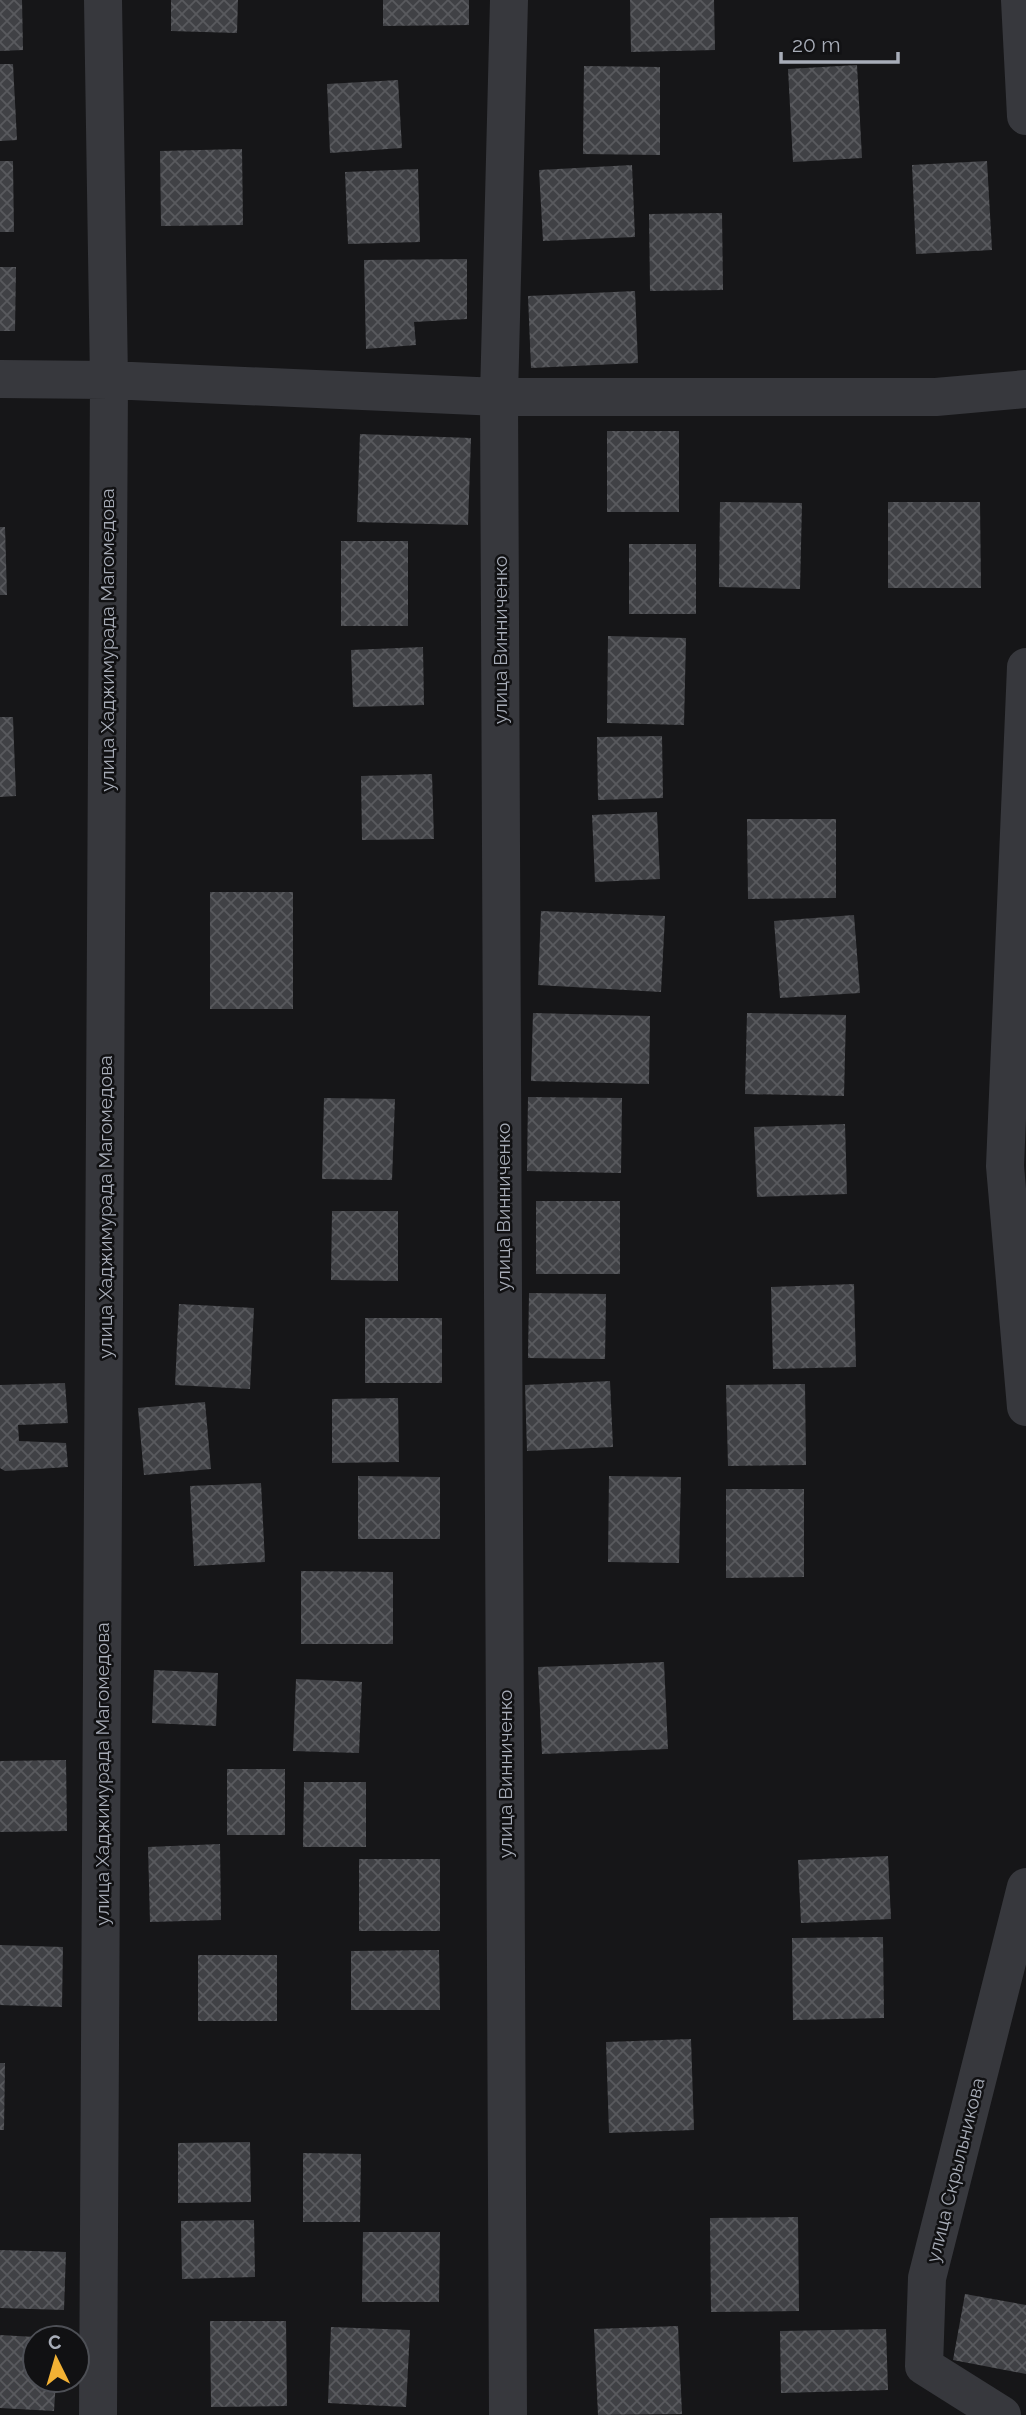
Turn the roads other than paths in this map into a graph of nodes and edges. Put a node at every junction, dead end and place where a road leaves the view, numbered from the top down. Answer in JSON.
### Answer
{"nodes":[{"id":1,"x":103,"y":0,"type":"edge"},
{"id":2,"x":509,"y":0,"type":"edge"},
{"id":3,"x":1020,"y":0,"type":"edge"},
{"id":4,"x":1026,"y":116,"type":"edge"},
{"id":5,"x":0,"y":379,"type":"edge"},
{"id":6,"x":109,"y":380,"type":"junction"},
{"id":7,"x":1026,"y":389,"type":"edge"},
{"id":8,"x":499,"y":397,"type":"junction"},
{"id":9,"x":1026,"y":667,"type":"edge"},
{"id":10,"x":1026,"y":1407,"type":"edge"},
{"id":11,"x":1026,"y":1887,"type":"edge"},
{"id":12,"x":98,"y":2415,"type":"edge"},
{"id":13,"x":508,"y":2415,"type":"edge"},
{"id":14,"x":1003,"y":2415,"type":"edge"}],
"edges":[{"from":1,"to":6,"type":"street","name":"улица Хаджимурада Магомедова"},
{"from":2,"to":8,"type":"street","name":"улица Винниченко"},
{"from":3,"to":4,"type":"street"},
{"from":5,"to":6,"type":"street"},
{"from":6,"to":8,"type":"street"},
{"from":6,"to":12,"type":"street","name":"улица Хаджимурада Магомедова"},
{"from":7,"to":8,"type":"street"},
{"from":8,"to":13,"type":"street","name":"улица Винниченко"},
{"from":9,"to":10,"type":"street"},
{"from":11,"to":14,"type":"street","name":"улица Скрыльникова"}]}
